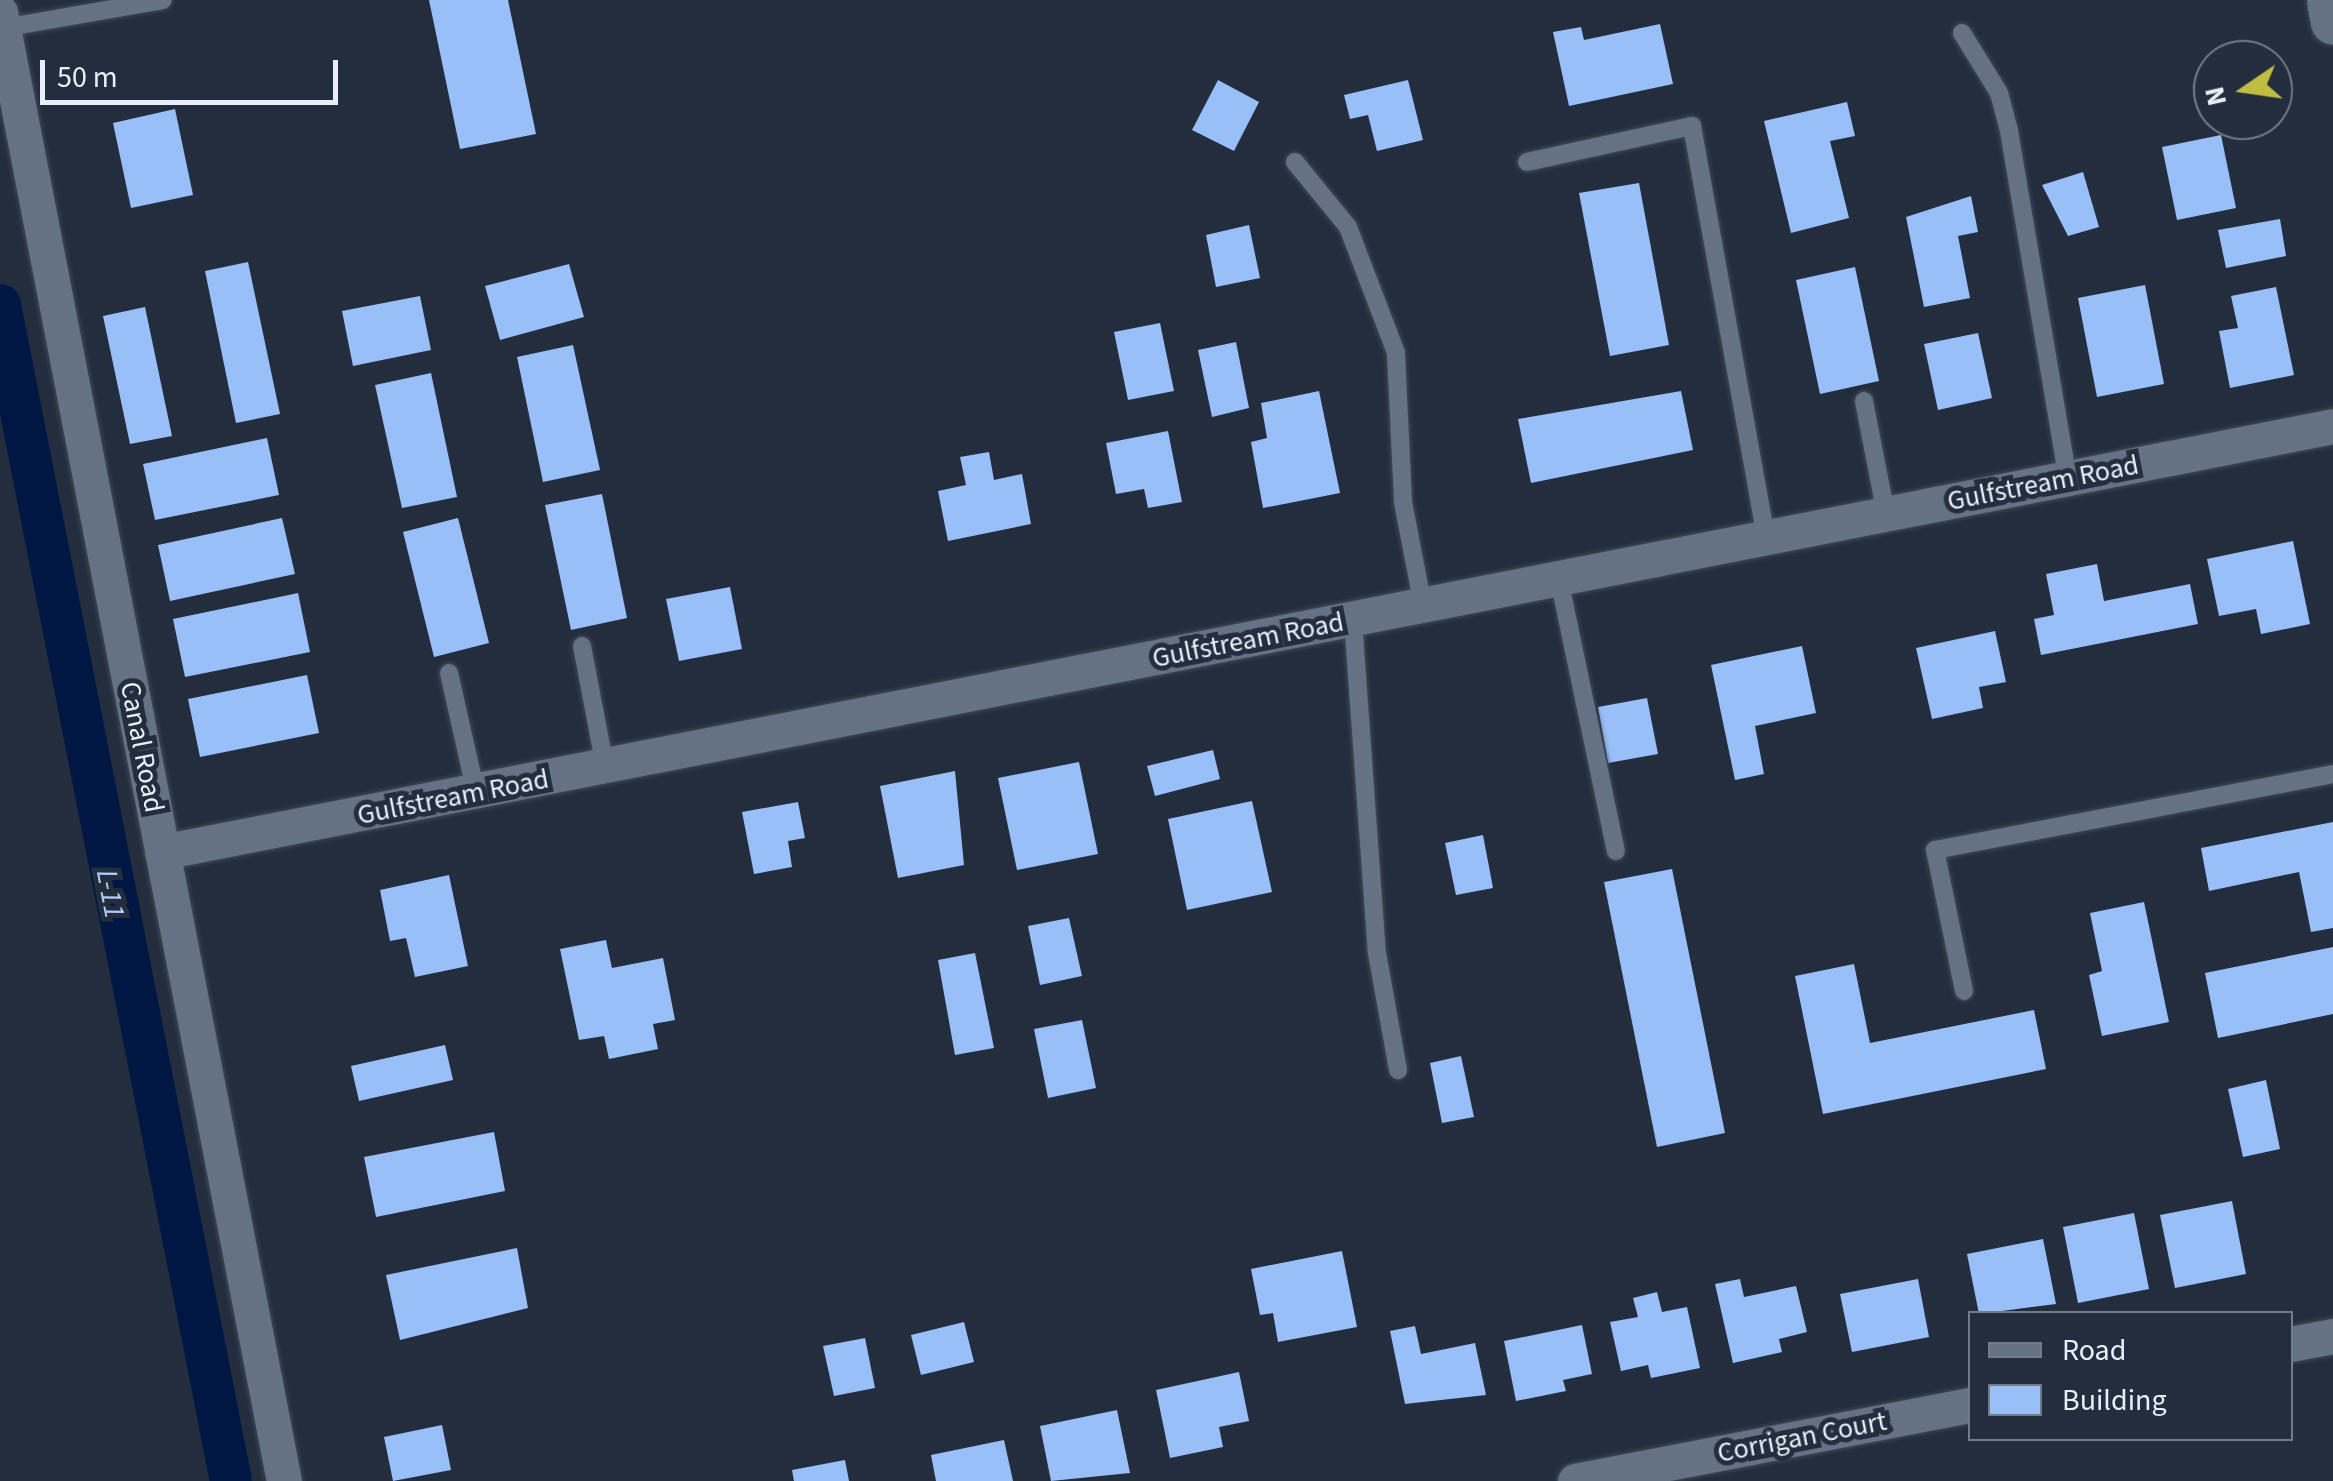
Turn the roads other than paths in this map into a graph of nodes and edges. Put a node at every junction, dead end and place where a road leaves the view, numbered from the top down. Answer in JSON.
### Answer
{"nodes":[{"id":1,"x":164,"y":0,"type":"edge"},
{"id":2,"x":2329,"y":0,"type":"edge"},
{"id":3,"x":2,"y":20,"type":"edge"},
{"id":4,"x":2333,"y":22,"type":"edge"},
{"id":5,"x":1962,"y":33,"type":"dead end"},
{"id":6,"x":1295,"y":162,"type":"dead end"},
{"id":7,"x":1527,"y":162,"type":"dead end"},
{"id":8,"x":1864,"y":401,"type":"dead end"},
{"id":9,"x":2333,"y":426,"type":"edge"},
{"id":10,"x":2068,"y":478,"type":"junction"},
{"id":11,"x":1886,"y":514,"type":"junction"},
{"id":12,"x":1766,"y":538,"type":"junction"},
{"id":13,"x":1558,"y":578,"type":"junction"},
{"id":14,"x":1423,"y":606,"type":"junction"},
{"id":15,"x":1352,"y":620,"type":"junction"},
{"id":16,"x":582,"y":646,"type":"dead end"},
{"id":17,"x":449,"y":673,"type":"dead end"},
{"id":18,"x":605,"y":767,"type":"junction"},
{"id":19,"x":2333,"y":774,"type":"edge"},
{"id":20,"x":476,"y":793,"type":"junction"},
{"id":21,"x":1616,"y":851,"type":"dead end"},
{"id":22,"x":162,"y":852,"type":"junction"},
{"id":23,"x":1964,"y":991,"type":"dead end"},
{"id":24,"x":1398,"y":1070,"type":"dead end"},
{"id":25,"x":2333,"y":1336,"type":"edge"},
{"id":26,"x":2293,"y":1343,"type":"edge"},
{"id":27,"x":1968,"y":1405,"type":"edge"},
{"id":28,"x":284,"y":1481,"type":"edge"},
{"id":29,"x":1575,"y":1481,"type":"edge"}],
"edges":[{"from":1,"to":3,"type":"lane"},
{"from":2,"to":4,"type":"street"},
{"from":3,"to":22,"type":"street","name":"Canal Road"},
{"from":5,"to":10,"type":"lane"},
{"from":6,"to":14,"type":"lane"},
{"from":7,"to":12,"type":"lane"},
{"from":8,"to":11,"type":"lane"},
{"from":9,"to":10,"type":"street","name":"Gulfstream Road"},
{"from":10,"to":11,"type":"street","name":"Gulfstream Road"},
{"from":11,"to":12,"type":"street","name":"Gulfstream Road"},
{"from":12,"to":13,"type":"street","name":"Gulfstream Road"},
{"from":13,"to":14,"type":"street","name":"Gulfstream Road"},
{"from":13,"to":21,"type":"lane"},
{"from":14,"to":15,"type":"street","name":"Gulfstream Road"},
{"from":15,"to":18,"type":"street","name":"Gulfstream Road"},
{"from":15,"to":24,"type":"lane"},
{"from":16,"to":18,"type":"lane"},
{"from":17,"to":20,"type":"lane"},
{"from":18,"to":20,"type":"street","name":"Gulfstream Road"},
{"from":19,"to":23,"type":"lane"},
{"from":20,"to":22,"type":"street","name":"Gulfstream Road"},
{"from":22,"to":28,"type":"street","name":"Canal Road"},
{"from":25,"to":26,"type":"street"},
{"from":27,"to":29,"type":"street","name":"Corrigan Court"}]}
